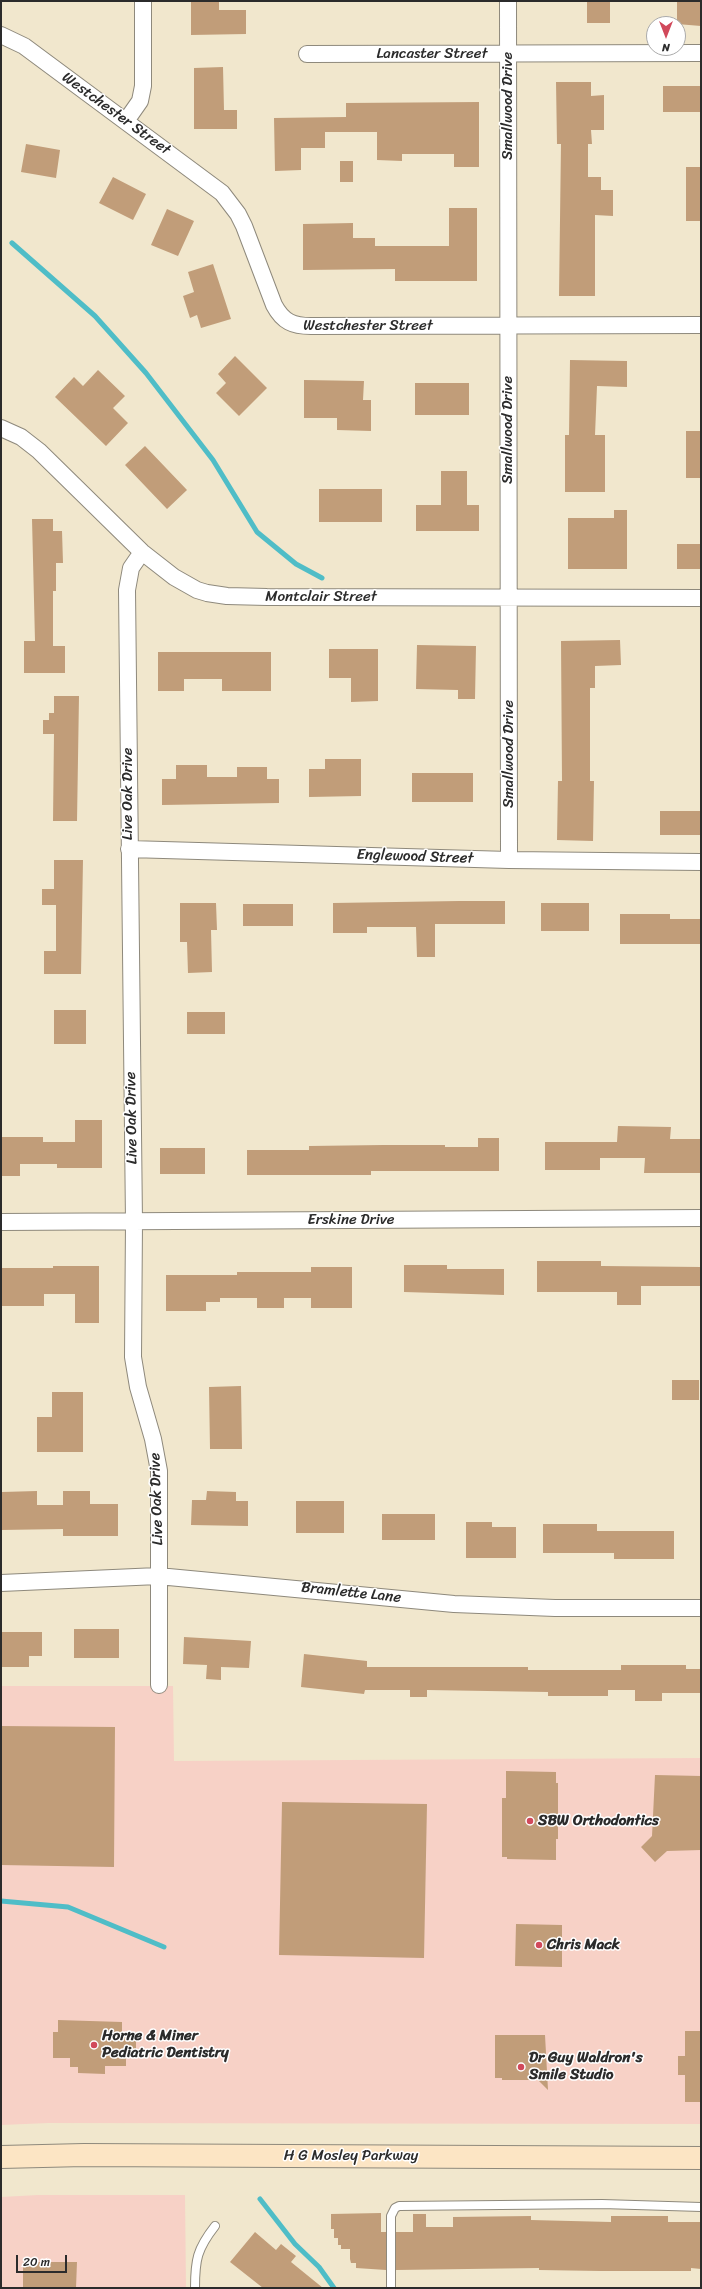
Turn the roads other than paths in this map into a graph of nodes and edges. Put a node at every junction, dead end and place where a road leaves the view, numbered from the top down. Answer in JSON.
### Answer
{"nodes":[{"id":1,"x":143,"y":1,"type":"edge"},
{"id":2,"x":508,"y":1,"type":"edge"},
{"id":3,"x":1,"y":35,"type":"edge"},
{"id":4,"x":307,"y":54,"type":"dead end"},
{"id":5,"x":508,"y":54,"type":"junction"},
{"id":6,"x":701,"y":54,"type":"edge"},
{"id":7,"x":126,"y":121,"type":"junction"},
{"id":8,"x":701,"y":325,"type":"edge"},
{"id":9,"x":507,"y":326,"type":"junction"},
{"id":10,"x":1,"y":428,"type":"edge"},
{"id":11,"x":142,"y":552,"type":"junction"},
{"id":12,"x":509,"y":598,"type":"junction"},
{"id":13,"x":701,"y":598,"type":"edge"},
{"id":14,"x":129,"y":849,"type":"junction"},
{"id":15,"x":509,"y":860,"type":"junction"},
{"id":16,"x":701,"y":862,"type":"edge"},
{"id":17,"x":701,"y":1218,"type":"edge"},
{"id":18,"x":1,"y":1222,"type":"edge"},
{"id":19,"x":134,"y":1222,"type":"junction"},
{"id":20,"x":158,"y":1576,"type":"junction"},
{"id":21,"x":1,"y":1583,"type":"edge"},
{"id":22,"x":701,"y":1608,"type":"edge"},
{"id":23,"x":159,"y":1685,"type":"dead end"},
{"id":24,"x":1,"y":2157,"type":"edge"},
{"id":25,"x":701,"y":2158,"type":"edge"},
{"id":26,"x":701,"y":2207,"type":"edge"},
{"id":27,"x":215,"y":2226,"type":"dead end"},
{"id":28,"x":195,"y":2288,"type":"edge"},
{"id":29,"x":391,"y":2288,"type":"edge"}],
"edges":[{"from":1,"to":7,"type":"street"},
{"from":2,"to":5,"type":"street","name":"Smallwood Drive"},
{"from":3,"to":7,"type":"street","name":"Westchester Street"},
{"from":4,"to":5,"type":"street","name":"Lancaster Street"},
{"from":5,"to":6,"type":"street","name":"Lancaster Street"},
{"from":5,"to":9,"type":"street","name":"Smallwood Drive"},
{"from":7,"to":9,"type":"street","name":"Westchester Street"},
{"from":8,"to":9,"type":"street","name":"Westchester Street"},
{"from":9,"to":12,"type":"street","name":"Smallwood Drive"},
{"from":10,"to":11,"type":"street","name":"Montclair Street"},
{"from":11,"to":12,"type":"street","name":"Montclair Street"},
{"from":11,"to":14,"type":"street","name":"Live Oak Drive"},
{"from":12,"to":13,"type":"street","name":"Montclair Street"},
{"from":12,"to":15,"type":"street","name":"Smallwood Drive"},
{"from":14,"to":15,"type":"street","name":"Englewood Street"},
{"from":14,"to":19,"type":"street","name":"Live Oak Drive"},
{"from":15,"to":16,"type":"street","name":"Englewood Street"},
{"from":17,"to":19,"type":"street","name":"Erskine Drive"},
{"from":18,"to":19,"type":"street","name":"Erskine Drive"},
{"from":19,"to":20,"type":"street","name":"Live Oak Drive"},
{"from":20,"to":21,"type":"street","name":"Bramlette Lane"},
{"from":20,"to":22,"type":"street","name":"Bramlette Lane"},
{"from":20,"to":23,"type":"street","name":"Live Oak Drive"},
{"from":24,"to":25,"type":"main road","name":"H G Mosley Parkway"},
{"from":26,"to":29,"type":"lane"},
{"from":27,"to":28,"type":"lane"}]}
